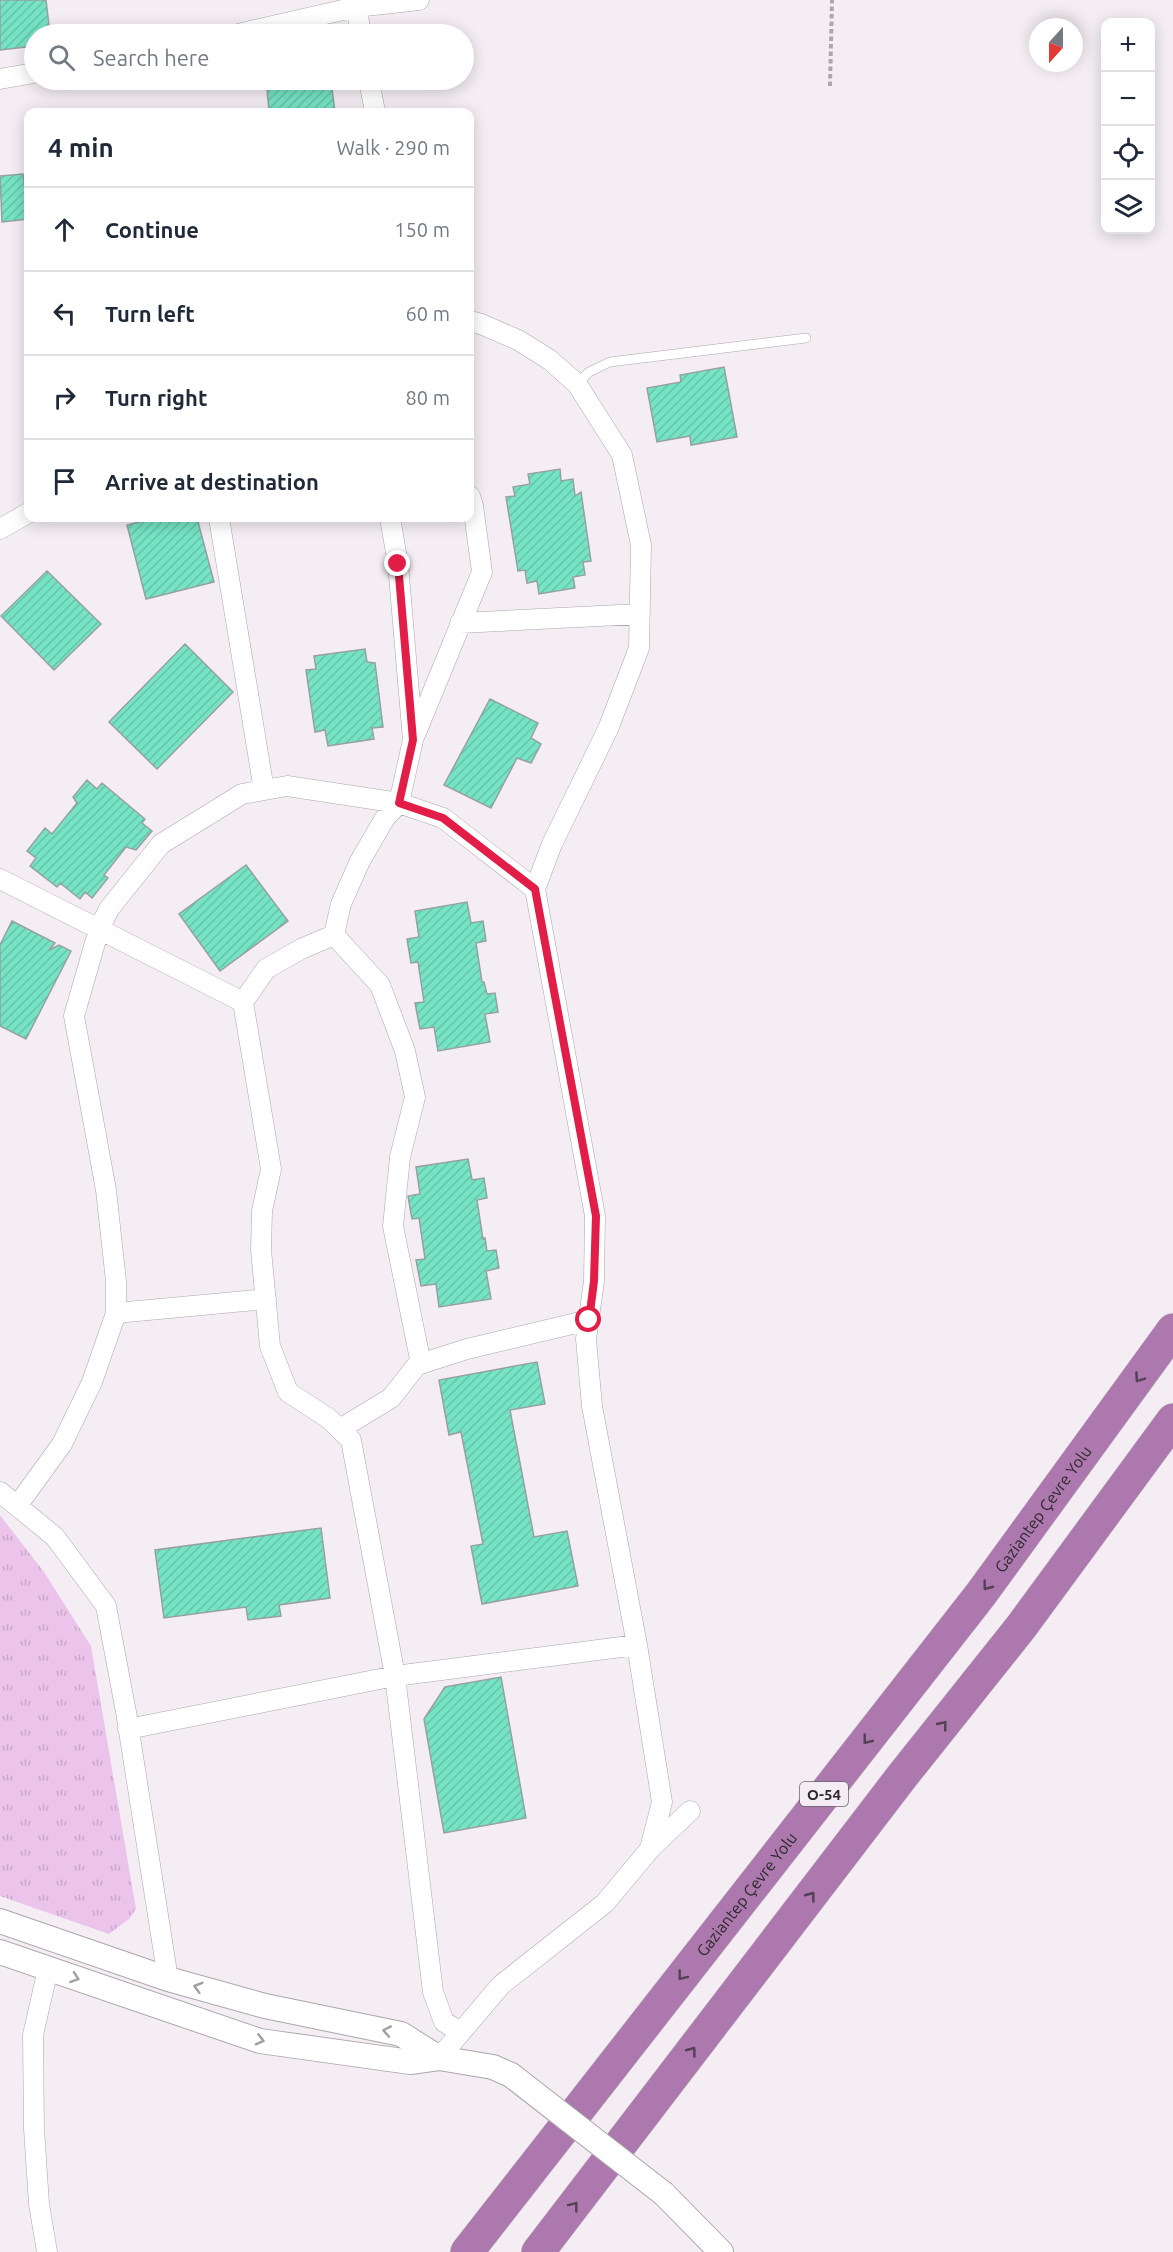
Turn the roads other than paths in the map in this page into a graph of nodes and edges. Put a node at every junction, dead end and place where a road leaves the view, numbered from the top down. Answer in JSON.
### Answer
{"nodes":[{"id":1,"x":419,"y":0,"type":"edge"},
{"id":2,"x":355,"y":3,"type":"edge"},
{"id":3,"x":276,"y":24,"type":"edge"},
{"id":4,"x":359,"y":24,"type":"edge"},
{"id":5,"x":24,"y":75,"type":"edge"},
{"id":6,"x":0,"y":79,"type":"edge"},
{"id":7,"x":371,"y":90,"type":"edge"},
{"id":8,"x":374,"y":108,"type":"edge"},
{"id":9,"x":474,"y":322,"type":"edge"},
{"id":10,"x":806,"y":338,"type":"dead end"},
{"id":11,"x":578,"y":384,"type":"junction"},
{"id":12,"x":474,"y":513,"type":"edge"},
{"id":13,"x":24,"y":515,"type":"edge"},
{"id":14,"x":220,"y":522,"type":"edge"},
{"id":15,"x":391,"y":522,"type":"edge"},
{"id":16,"x":0,"y":530,"type":"edge"},
{"id":17,"x":640,"y":614,"type":"junction"},
{"id":18,"x":460,"y":623,"type":"junction"},
{"id":19,"x":413,"y":740,"type":"junction"},
{"id":20,"x":264,"y":790,"type":"junction"},
{"id":21,"x":399,"y":803,"type":"junction"},
{"id":22,"x":0,"y":879,"type":"edge"},
{"id":23,"x":535,"y":889,"type":"junction"},
{"id":24,"x":99,"y":929,"type":"junction"},
{"id":25,"x":334,"y":935,"type":"junction"},
{"id":26,"x":243,"y":1002,"type":"junction"},
{"id":27,"x":266,"y":1299,"type":"junction"},
{"id":28,"x":116,"y":1313,"type":"junction"},
{"id":29,"x":589,"y":1320,"type":"junction"},
{"id":30,"x":1173,"y":1330,"type":"edge"},
{"id":31,"x":421,"y":1364,"type":"junction"},
{"id":32,"x":1173,"y":1420,"type":"edge"},
{"id":33,"x":340,"y":1429,"type":"junction"},
{"id":34,"x":0,"y":1492,"type":"edge"},
{"id":35,"x":17,"y":1506,"type":"junction"},
{"id":36,"x":637,"y":1645,"type":"junction"},
{"id":37,"x":395,"y":1676,"type":"junction"},
{"id":38,"x":128,"y":1730,"type":"junction"},
{"id":39,"x":690,"y":1810,"type":"dead end"},
{"id":40,"x":650,"y":1849,"type":"junction"},
{"id":41,"x":0,"y":1921,"type":"edge"},
{"id":42,"x":0,"y":1952,"type":"edge"},
{"id":43,"x":48,"y":1969,"type":"junction"},
{"id":44,"x":168,"y":1979,"type":"junction"},
{"id":45,"x":461,"y":2032,"type":"junction"},
{"id":46,"x":439,"y":2058,"type":"junction"},
{"id":47,"x":47,"y":2252,"type":"edge"},
{"id":48,"x":467,"y":2252,"type":"edge"},
{"id":49,"x":538,"y":2252,"type":"edge"},
{"id":50,"x":721,"y":2252,"type":"edge"}],
"edges":[{"from":1,"to":2,"type":"street"},
{"from":2,"to":3,"type":"street"},
{"from":2,"to":4,"type":"street"},
{"from":5,"to":6,"type":"street"},
{"from":7,"to":8,"type":"street"},
{"from":9,"to":11,"type":"street"},
{"from":10,"to":11,"type":"lane"},
{"from":11,"to":17,"type":"street"},
{"from":12,"to":18,"type":"street"},
{"from":13,"to":16,"type":"street"},
{"from":14,"to":20,"type":"street"},
{"from":15,"to":19,"type":"street"},
{"from":17,"to":18,"type":"street"},
{"from":17,"to":23,"type":"street"},
{"from":18,"to":19,"type":"street"},
{"from":19,"to":21,"type":"street"},
{"from":20,"to":21,"type":"street"},
{"from":20,"to":24,"type":"street"},
{"from":21,"to":23,"type":"street"},
{"from":21,"to":25,"type":"street"},
{"from":22,"to":24,"type":"street"},
{"from":23,"to":29,"type":"street"},
{"from":24,"to":26,"type":"street"},
{"from":24,"to":28,"type":"street"},
{"from":25,"to":26,"type":"street"},
{"from":25,"to":31,"type":"street"},
{"from":26,"to":27,"type":"street"},
{"from":27,"to":28,"type":"street"},
{"from":27,"to":33,"type":"street"},
{"from":28,"to":35,"type":"street"},
{"from":29,"to":31,"type":"street"},
{"from":29,"to":36,"type":"street"},
{"from":30,"to":48,"type":"highway","name":"Gaziantep Çevre Yolu","number":"O-54","one_way":true},
{"from":31,"to":33,"type":"street"},
{"from":49,"to":32,"type":"highway","one_way":true},
{"from":33,"to":37,"type":"street"},
{"from":34,"to":35,"type":"street"},
{"from":35,"to":38,"type":"street"},
{"from":36,"to":37,"type":"street"},
{"from":36,"to":40,"type":"street"},
{"from":37,"to":38,"type":"street"},
{"from":37,"to":45,"type":"street"},
{"from":38,"to":44,"type":"street"},
{"from":39,"to":40,"type":"street"},
{"from":40,"to":45,"type":"street"},
{"from":41,"to":44,"type":"street"},
{"from":42,"to":43,"type":"street"},
{"from":43,"to":46,"type":"street","one_way":true},
{"from":43,"to":47,"type":"street"},
{"from":46,"to":44,"type":"street","one_way":true},
{"from":45,"to":46,"type":"street"},
{"from":46,"to":50,"type":"street","bridge":true}]}
